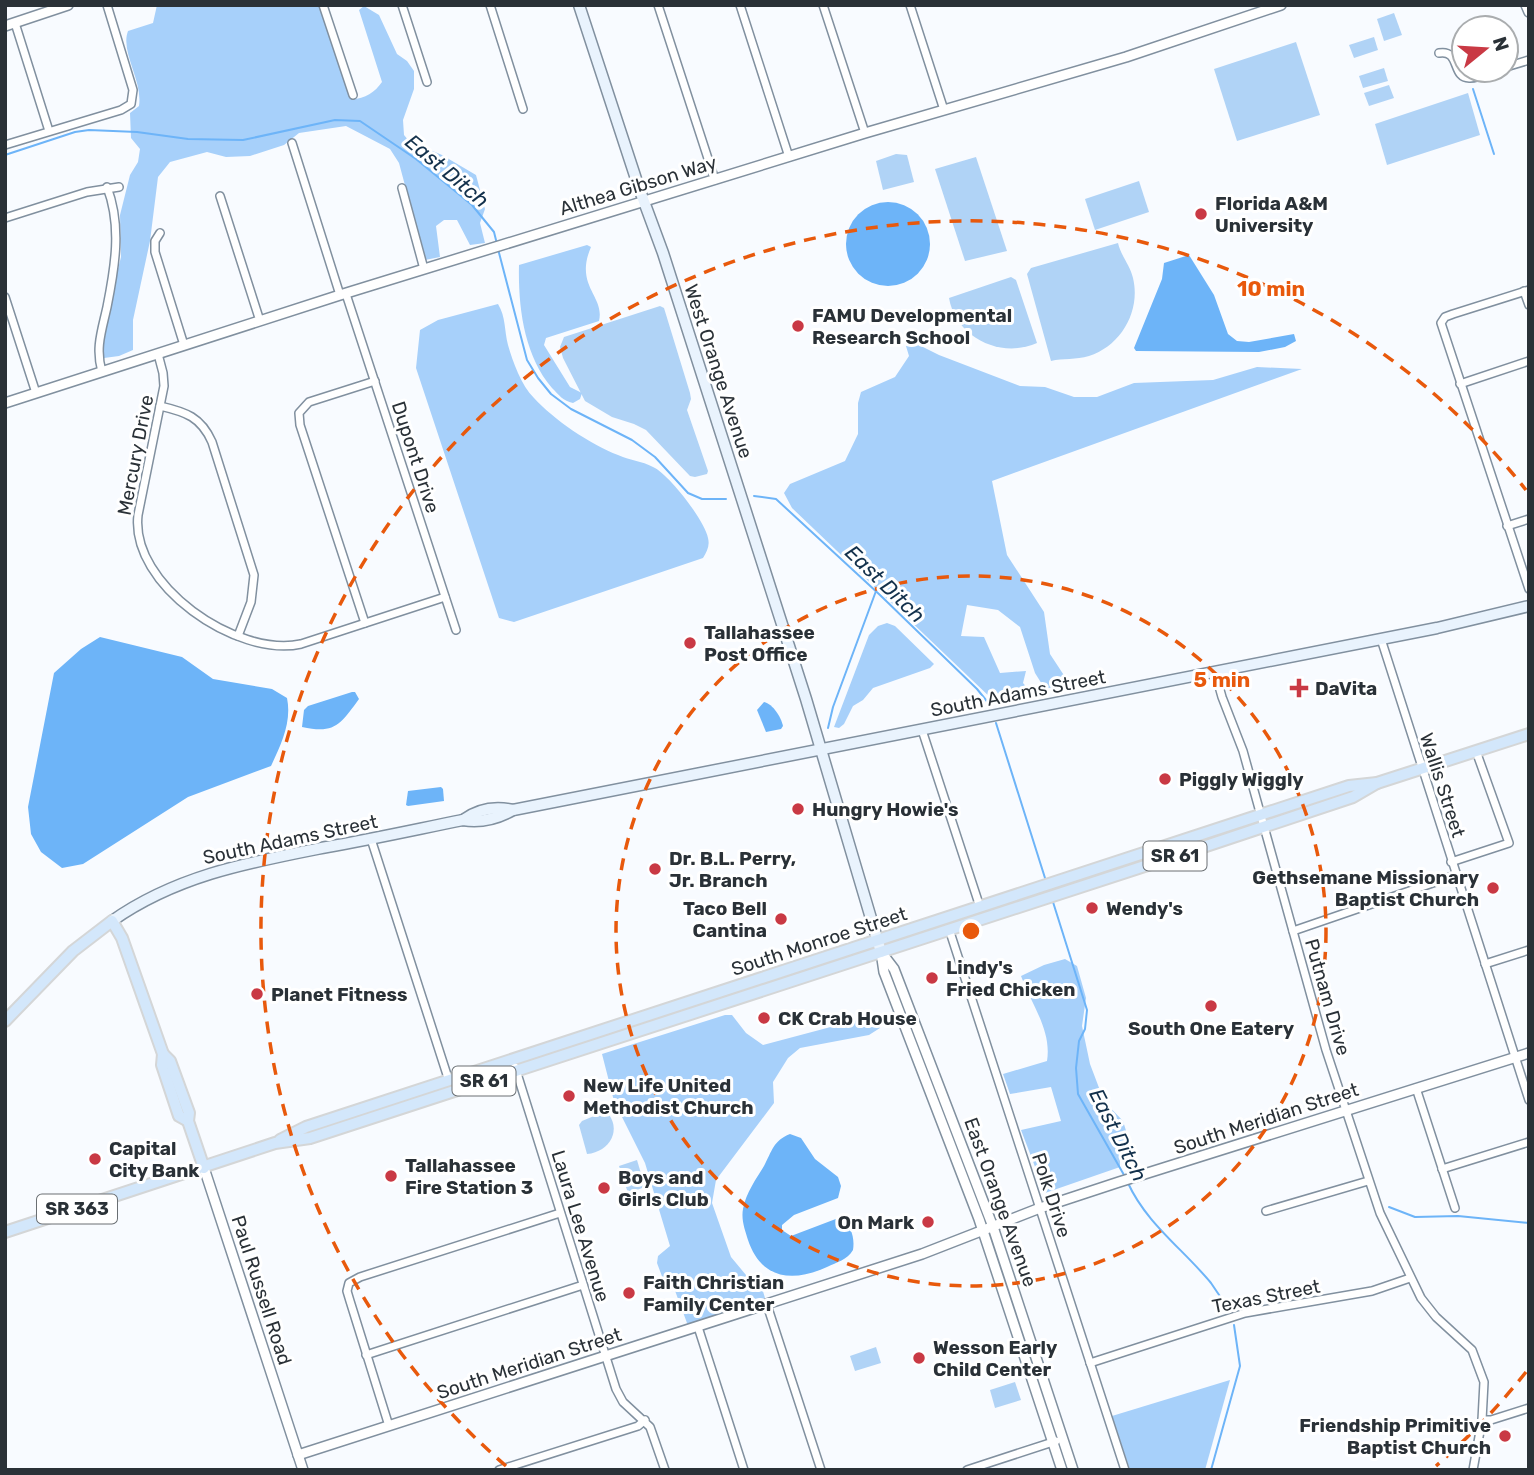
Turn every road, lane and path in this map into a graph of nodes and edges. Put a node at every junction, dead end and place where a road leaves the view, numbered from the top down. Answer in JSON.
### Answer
{"nodes":[{"id":1,"x":107,"y":5,"type":"edge"},
{"id":2,"x":323,"y":5,"type":"edge"},
{"id":3,"x":402,"y":5,"type":"edge"},
{"id":4,"x":490,"y":5,"type":"edge"},
{"id":5,"x":579,"y":5,"type":"edge"},
{"id":6,"x":658,"y":5,"type":"edge"},
{"id":7,"x":740,"y":5,"type":"edge"},
{"id":8,"x":823,"y":5,"type":"edge"},
{"id":9,"x":910,"y":5,"type":"edge"},
{"id":10,"x":1281,"y":5,"type":"edge"},
{"id":11,"x":1527,"y":5,"type":"edge"},
{"id":12,"x":63,"y":6,"type":"edge"},
{"id":13,"x":1529,"y":12,"type":"edge"},
{"id":14,"x":10,"y":24,"type":"edge"},
{"id":15,"x":1439,"y":53,"type":"dead end"},
{"id":16,"x":1450,"y":54,"type":"edge"},
{"id":17,"x":427,"y":82,"type":"dead end"},
{"id":18,"x":353,"y":95,"type":"dead end"},
{"id":19,"x":523,"y":109,"type":"dead end"},
{"id":20,"x":944,"y":110,"type":"junction"},
{"id":21,"x":49,"y":131,"type":"junction"},
{"id":22,"x":864,"y":133,"type":"junction"},
{"id":23,"x":292,"y":143,"type":"dead end"},
{"id":24,"x":5,"y":145,"type":"edge"},
{"id":25,"x":789,"y":157,"type":"junction"},
{"id":26,"x":715,"y":180,"type":"junction"},
{"id":27,"x":107,"y":187,"type":"junction"},
{"id":28,"x":119,"y":187,"type":"dead end"},
{"id":29,"x":402,"y":188,"type":"dead end"},
{"id":30,"x":220,"y":196,"type":"dead end"},
{"id":31,"x":644,"y":201,"type":"junction"},
{"id":32,"x":5,"y":218,"type":"edge"},
{"id":33,"x":160,"y":233,"type":"dead end"},
{"id":34,"x":425,"y":269,"type":"junction"},
{"id":35,"x":1526,"y":290,"type":"edge"},
{"id":36,"x":343,"y":294,"type":"junction"},
{"id":37,"x":5,"y":297,"type":"edge"},
{"id":38,"x":1529,"y":305,"type":"edge"},
{"id":39,"x":260,"y":321,"type":"junction"},
{"id":40,"x":184,"y":345,"type":"junction"},
{"id":41,"x":158,"y":354,"type":"junction"},
{"id":42,"x":1529,"y":361,"type":"edge"},
{"id":43,"x":102,"y":372,"type":"junction"},
{"id":44,"x":375,"y":381,"type":"junction"},
{"id":45,"x":1460,"y":384,"type":"junction"},
{"id":46,"x":36,"y":393,"type":"junction"},
{"id":47,"x":5,"y":403,"type":"edge"},
{"id":48,"x":160,"y":406,"type":"junction"},
{"id":49,"x":1529,"y":519,"type":"edge"},
{"id":50,"x":1507,"y":526,"type":"junction"},
{"id":51,"x":1529,"y":590,"type":"edge"},
{"id":52,"x":445,"y":597,"type":"junction"},
{"id":53,"x":1529,"y":606,"type":"edge"},
{"id":54,"x":365,"y":623,"type":"junction"},
{"id":55,"x":456,"y":630,"type":"dead end"},
{"id":56,"x":239,"y":636,"type":"junction"},
{"id":57,"x":1381,"y":639,"type":"junction"},
{"id":58,"x":1215,"y":672,"type":"junction"},
{"id":59,"x":922,"y":730,"type":"junction"},
{"id":60,"x":1529,"y":734,"type":"edge"},
{"id":61,"x":821,"y":749,"type":"junction"},
{"id":62,"x":1476,"y":751,"type":"junction"},
{"id":63,"x":1421,"y":769,"type":"junction"},
{"id":64,"x":1262,"y":821,"type":"junction"},
{"id":65,"x":371,"y":839,"type":"junction"},
{"id":66,"x":1451,"y":862,"type":"junction"},
{"id":67,"x":1456,"y":875,"type":"junction"},
{"id":68,"x":986,"y":909,"type":"junction"},
{"id":69,"x":112,"y":921,"type":"junction"},
{"id":70,"x":949,"y":929,"type":"junction"},
{"id":71,"x":1293,"y":931,"type":"junction"},
{"id":72,"x":879,"y":946,"type":"junction"},
{"id":73,"x":1529,"y":950,"type":"edge"},
{"id":74,"x":1485,"y":964,"type":"junction"},
{"id":75,"x":5,"y":1021,"type":"edge"},
{"id":76,"x":1529,"y":1053,"type":"edge"},
{"id":77,"x":1515,"y":1057,"type":"junction"},
{"id":78,"x":515,"y":1065,"type":"junction"},
{"id":79,"x":449,"y":1081,"type":"junction"},
{"id":80,"x":1416,"y":1088,"type":"junction"},
{"id":81,"x":1529,"y":1100,"type":"edge"},
{"id":82,"x":402,"y":1102,"type":"junction"},
{"id":83,"x":1345,"y":1111,"type":"junction"},
{"id":84,"x":335,"y":1118,"type":"junction"},
{"id":85,"x":328,"y":1133,"type":"junction"},
{"id":86,"x":1529,"y":1142,"type":"edge"},
{"id":87,"x":275,"y":1143,"type":"junction"},
{"id":88,"x":204,"y":1168,"type":"junction"},
{"id":89,"x":1442,"y":1169,"type":"junction"},
{"id":90,"x":1368,"y":1181,"type":"junction"},
{"id":91,"x":1040,"y":1208,"type":"junction"},
{"id":92,"x":1455,"y":1208,"type":"dead end"},
{"id":93,"x":1266,"y":1211,"type":"dead end"},
{"id":94,"x":560,"y":1213,"type":"junction"},
{"id":95,"x":988,"y":1228,"type":"junction"},
{"id":96,"x":5,"y":1232,"type":"edge"},
{"id":97,"x":1410,"y":1278,"type":"junction"},
{"id":98,"x":583,"y":1285,"type":"junction"},
{"id":99,"x":767,"y":1305,"type":"junction"},
{"id":100,"x":698,"y":1327,"type":"junction"},
{"id":101,"x":366,"y":1355,"type":"junction"},
{"id":102,"x":605,"y":1357,"type":"junction"},
{"id":103,"x":1090,"y":1363,"type":"junction"},
{"id":104,"x":1529,"y":1408,"type":"edge"},
{"id":105,"x":645,"y":1420,"type":"junction"},
{"id":106,"x":1482,"y":1420,"type":"junction"},
{"id":107,"x":389,"y":1426,"type":"junction"},
{"id":108,"x":1063,"y":1438,"type":"junction"},
{"id":109,"x":1053,"y":1442,"type":"junction"},
{"id":110,"x":298,"y":1455,"type":"junction"},
{"id":111,"x":303,"y":1470,"type":"edge"},
{"id":112,"x":499,"y":1470,"type":"edge"},
{"id":113,"x":665,"y":1470,"type":"edge"},
{"id":114,"x":744,"y":1470,"type":"edge"},
{"id":115,"x":821,"y":1470,"type":"edge"},
{"id":116,"x":967,"y":1470,"type":"edge"},
{"id":117,"x":1062,"y":1470,"type":"edge"},
{"id":118,"x":1073,"y":1470,"type":"edge"},
{"id":119,"x":1125,"y":1470,"type":"edge"},
{"id":120,"x":1473,"y":1470,"type":"edge"}],
"edges":[{"from":1,"to":21,"type":"street"},
{"from":2,"to":18,"type":"street"},
{"from":3,"to":17,"type":"street"},
{"from":4,"to":19,"type":"street"},
{"from":5,"to":31,"type":"main road","name":"West Orange Avenue"},
{"from":6,"to":26,"type":"street"},
{"from":7,"to":25,"type":"street"},
{"from":8,"to":22,"type":"street"},
{"from":9,"to":20,"type":"street"},
{"from":10,"to":20,"type":"street","name":"Althea Gibson Way"},
{"from":11,"to":13,"type":"street"},
{"from":12,"to":14,"type":"street"},
{"from":14,"to":21,"type":"street"},
{"from":15,"to":16,"type":"street"},
{"from":20,"to":22,"type":"street","name":"Althea Gibson Way"},
{"from":21,"to":24,"type":"street"},
{"from":22,"to":25,"type":"street","name":"Althea Gibson Way"},
{"from":23,"to":36,"type":"street","name":"Dupont Drive"},
{"from":25,"to":26,"type":"street","name":"Althea Gibson Way"},
{"from":26,"to":31,"type":"street","name":"Althea Gibson Way"},
{"from":27,"to":28,"type":"street"},
{"from":27,"to":32,"type":"street"},
{"from":27,"to":43,"type":"street"},
{"from":29,"to":34,"type":"street"},
{"from":30,"to":39,"type":"street"},
{"from":31,"to":34,"type":"street","name":"Althea Gibson Way"},
{"from":31,"to":61,"type":"main road","name":"West Orange Avenue"},
{"from":33,"to":40,"type":"street"},
{"from":34,"to":36,"type":"street","name":"Althea Gibson Way"},
{"from":35,"to":38,"type":"street"},
{"from":35,"to":45,"type":"street"},
{"from":36,"to":39,"type":"street","name":"Althea Gibson Way"},
{"from":36,"to":44,"type":"street","name":"Dupont Drive"},
{"from":37,"to":46,"type":"street"},
{"from":39,"to":40,"type":"street","name":"Althea Gibson Way"},
{"from":40,"to":41,"type":"street","name":"Althea Gibson Way"},
{"from":41,"to":43,"type":"street","name":"Althea Gibson Way"},
{"from":41,"to":48,"type":"street","name":"Mercury Drive"},
{"from":42,"to":45,"type":"street"},
{"from":43,"to":46,"type":"street","name":"Althea Gibson Way"},
{"from":44,"to":52,"type":"street","name":"Dupont Drive"},
{"from":44,"to":54,"type":"street"},
{"from":45,"to":50,"type":"street"},
{"from":46,"to":47,"type":"street","name":"Althea Gibson Way"},
{"from":48,"to":56,"type":"street"},
{"from":48,"to":56,"type":"street","name":"Mercury Drive"},
{"from":49,"to":50,"type":"street"},
{"from":50,"to":51,"type":"street"},
{"from":52,"to":54,"type":"street","name":"Mercury Drive"},
{"from":52,"to":55,"type":"street","name":"Dupont Drive"},
{"from":53,"to":57,"type":"main road","name":"South Adams Street"},
{"from":54,"to":56,"type":"street","name":"Mercury Drive"},
{"from":57,"to":58,"type":"main road","name":"South Adams Street"},
{"from":57,"to":63,"type":"street","name":"Wallis Street"},
{"from":58,"to":59,"type":"main road","name":"South Adams Street"},
{"from":58,"to":64,"type":"street","name":"Putnam Drive"},
{"from":59,"to":61,"type":"main road","name":"South Adams Street"},
{"from":59,"to":68,"type":"street"},
{"from":60,"to":62,"type":"main road","name":"South Monroe Street","number":"SR 61"},
{"from":61,"to":65,"type":"main road","name":"South Adams Street"},
{"from":61,"to":72,"type":"main road","name":"East Orange Avenue"},
{"from":62,"to":63,"type":"main road","name":"South Monroe Street","number":"SR 61"},
{"from":62,"to":66,"type":"street"},
{"from":63,"to":64,"type":"main road","name":"South Monroe Street","number":"SR 61"},
{"from":63,"to":66,"type":"street","name":"Wallis Street"},
{"from":64,"to":68,"type":"main road","name":"South Monroe Street","number":"SR 61"},
{"from":64,"to":71,"type":"street","name":"Putnam Drive"},
{"from":65,"to":69,"type":"main road","name":"South Adams Street"},
{"from":65,"to":79,"type":"street"},
{"from":66,"to":67,"type":"street","name":"Wallis Street"},
{"from":67,"to":71,"type":"street"},
{"from":67,"to":74,"type":"street","name":"Wallis Street"},
{"from":68,"to":70,"type":"main road","name":"South Monroe Street","number":"SR 61"},
{"from":68,"to":72,"type":"main road","name":"South Monroe Street","number":"SR 61"},
{"from":69,"to":75,"type":"main road","name":"South Adams Street"},
{"from":69,"to":88,"type":"main road","name":"Paul Russell Road"},
{"from":70,"to":72,"type":"main road","name":"South Monroe Street","number":"SR 61"},
{"from":70,"to":91,"type":"street","name":"Polk Drive"},
{"from":71,"to":83,"type":"street","name":"Putnam Drive"},
{"from":72,"to":78,"type":"main road","name":"South Monroe Street","number":"SR 61"},
{"from":72,"to":95,"type":"street","name":"East Orange Avenue"},
{"from":73,"to":74,"type":"street"},
{"from":74,"to":77,"type":"street","name":"Wallis Street"},
{"from":76,"to":77,"type":"street","name":"South Meridian Street"},
{"from":77,"to":80,"type":"street","name":"South Meridian Street"},
{"from":77,"to":81,"type":"street","name":"Wallis Street"},
{"from":78,"to":79,"type":"main road","name":"South Monroe Street","number":"SR 61"},
{"from":78,"to":82,"type":"main road","name":"South Monroe Street","number":"SR 61"},
{"from":78,"to":94,"type":"street","name":"Laura Lee Avenue"},
{"from":79,"to":82,"type":"main road","name":"South Monroe Street","number":"SR 61"},
{"from":80,"to":83,"type":"street","name":"South Meridian Street"},
{"from":80,"to":89,"type":"street"},
{"from":82,"to":84,"type":"main road","name":"South Monroe Street","number":"SR 61"},
{"from":82,"to":85,"type":"main road","name":"South Monroe Street","number":"SR 61"},
{"from":83,"to":90,"type":"street","name":"Putnam Drive"},
{"from":83,"to":91,"type":"street","name":"South Meridian Street"},
{"from":84,"to":85,"type":"main road"},
{"from":84,"to":87,"type":"main road","name":"South Monroe Street","number":"SR 61"},
{"from":85,"to":87,"type":"main road","name":"South Monroe Street","number":"SR 61"},
{"from":86,"to":89,"type":"street"},
{"from":87,"to":88,"type":"main road","name":"South Monroe Street","number":"SR 61"},
{"from":88,"to":96,"type":"main road","name":"South Monroe Street","number":"SR 363"},
{"from":88,"to":110,"type":"street","name":"Paul Russell Road"},
{"from":89,"to":92,"type":"street"},
{"from":90,"to":93,"type":"street"},
{"from":90,"to":97,"type":"street","name":"Putnam Drive"},
{"from":91,"to":95,"type":"street","name":"South Meridian Street"},
{"from":91,"to":103,"type":"street","name":"Polk Drive"},
{"from":94,"to":98,"type":"street","name":"Laura Lee Avenue"},
{"from":94,"to":101,"type":"street"},
{"from":95,"to":99,"type":"street","name":"South Meridian Street"},
{"from":95,"to":108,"type":"street","name":"East Orange Avenue"},
{"from":95,"to":109,"type":"street","name":"East Orange Avenue"},
{"from":97,"to":103,"type":"street","name":"Texas Street"},
{"from":97,"to":106,"type":"street","name":"Putnam Drive"},
{"from":98,"to":101,"type":"street"},
{"from":98,"to":102,"type":"street","name":"Laura Lee Avenue"},
{"from":99,"to":100,"type":"street","name":"South Meridian Street"},
{"from":99,"to":115,"type":"street"},
{"from":100,"to":102,"type":"street","name":"South Meridian Street"},
{"from":100,"to":114,"type":"street"},
{"from":101,"to":107,"type":"street"},
{"from":102,"to":105,"type":"street","name":"Laura Lee Avenue"},
{"from":102,"to":107,"type":"street","name":"South Meridian Street"},
{"from":103,"to":119,"type":"street","name":"Polk Drive"},
{"from":104,"to":106,"type":"street"},
{"from":105,"to":112,"type":"street"},
{"from":105,"to":113,"type":"street","name":"Laura Lee Avenue"},
{"from":106,"to":120,"type":"street","name":"Putnam Drive"},
{"from":107,"to":110,"type":"street","name":"South Meridian Street"},
{"from":108,"to":109,"type":"street"},
{"from":108,"to":118,"type":"street","name":"East Orange Avenue"},
{"from":109,"to":116,"type":"street"},
{"from":109,"to":117,"type":"street","name":"East Orange Avenue"},
{"from":110,"to":111,"type":"street","name":"Paul Russell Road"}]}
